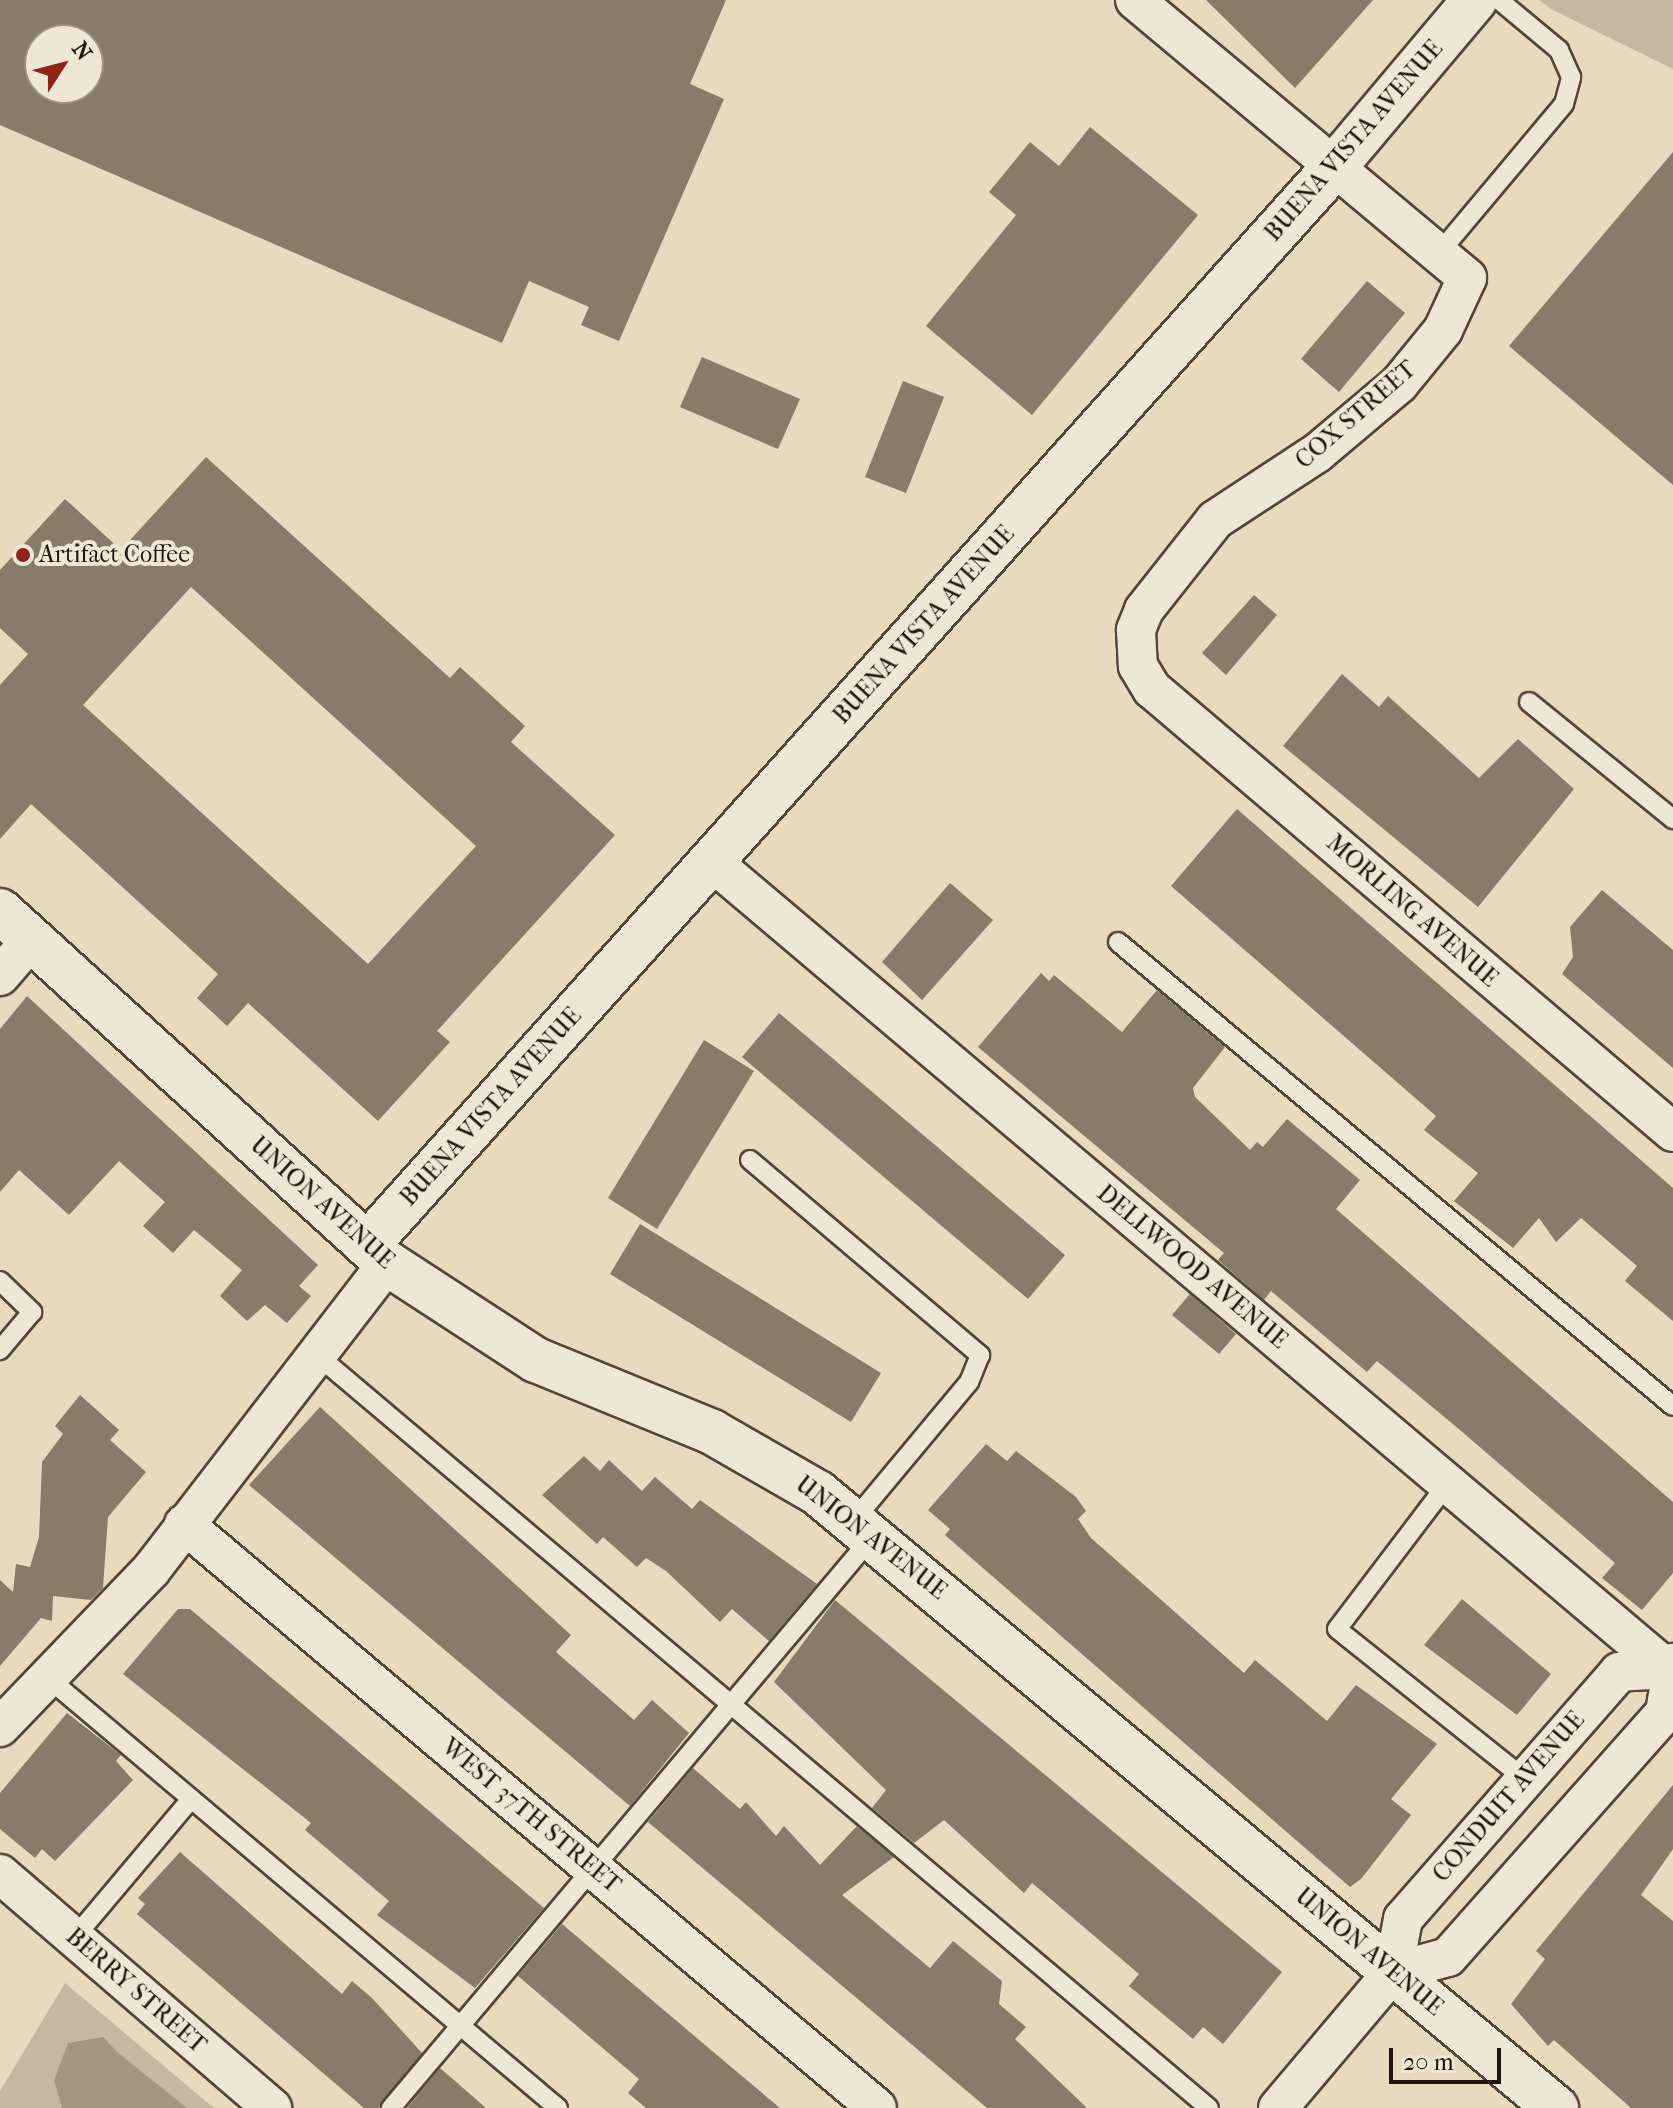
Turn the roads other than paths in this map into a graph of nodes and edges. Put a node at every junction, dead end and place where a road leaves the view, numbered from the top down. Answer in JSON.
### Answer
{"nodes":[{"id":1,"x":1135,"y":0,"type":"edge"},
{"id":2,"x":1475,"y":0,"type":"edge"},
{"id":3,"x":1499,"y":0,"type":"edge"},
{"id":4,"x":1335,"y":166,"type":"junction"},
{"id":5,"x":1439,"y":253,"type":"junction"},
{"id":6,"x":1152,"y":689,"type":"joint"},
{"id":7,"x":1529,"y":702,"type":"dead end"},
{"id":8,"x":1673,"y":819,"type":"edge"},
{"id":9,"x":711,"y":861,"type":"junction"},
{"id":10,"x":16,"y":925,"type":"edge"},
{"id":11,"x":1118,"y":942,"type":"dead end"},
{"id":12,"x":0,"y":976,"type":"edge"},
{"id":13,"x":1673,"y":1132,"type":"edge"},
{"id":14,"x":750,"y":1160,"type":"dead end"},
{"id":15,"x":377,"y":1254,"type":"junction"},
{"id":16,"x":0,"y":1281,"type":"edge"},
{"id":17,"x":0,"y":1350,"type":"edge"},
{"id":18,"x":317,"y":1355,"type":"junction"},
{"id":19,"x":1673,"y":1406,"type":"edge"},
{"id":20,"x":1448,"y":1483,"type":"junction"},
{"id":21,"x":184,"y":1524,"type":"junction"},
{"id":22,"x":864,"y":1528,"type":"junction"},
{"id":23,"x":1671,"y":1669,"type":"edge"},
{"id":24,"x":48,"y":1678,"type":"junction"},
{"id":25,"x":732,"y":1709,"type":"junction"},
{"id":26,"x":0,"y":1727,"type":"edge"},
{"id":27,"x":1525,"y":1779,"type":"junction"},
{"id":28,"x":191,"y":1799,"type":"junction"},
{"id":29,"x":593,"y":1868,"type":"junction"},
{"id":30,"x":0,"y":1874,"type":"edge"},
{"id":31,"x":74,"y":1938,"type":"junction"},
{"id":32,"x":1393,"y":1972,"type":"junction"},
{"id":33,"x":460,"y":2025,"type":"junction"},
{"id":34,"x":272,"y":2108,"type":"edge"},
{"id":35,"x":391,"y":2108,"type":"edge"},
{"id":36,"x":558,"y":2108,"type":"edge"},
{"id":37,"x":877,"y":2108,"type":"edge"},
{"id":38,"x":1209,"y":2108,"type":"edge"},
{"id":39,"x":1278,"y":2108,"type":"edge"},
{"id":40,"x":1556,"y":2108,"type":"edge"}],
"edges":[{"from":1,"to":4,"type":"street","name":"COX STREET"},
{"from":2,"to":4,"type":"street","name":"BUENA VISTA AVENUE"},
{"from":3,"to":5,"type":"lane"},
{"from":4,"to":5,"type":"street","name":"COX STREET"},
{"from":4,"to":9,"type":"street","name":"BUENA VISTA AVENUE"},
{"from":5,"to":6,"type":"street","name":"COX STREET"},
{"from":6,"to":13,"type":"street","name":"MORLING AVENUE"},
{"from":7,"to":8,"type":"lane"},
{"from":9,"to":15,"type":"street","name":"BUENA VISTA AVENUE"},
{"from":9,"to":20,"type":"street","name":"DELLWOOD AVENUE"},
{"from":10,"to":12,"type":"street"},
{"from":10,"to":15,"type":"street","name":"UNION AVENUE"},
{"from":11,"to":19,"type":"lane"},
{"from":14,"to":22,"type":"lane"},
{"from":15,"to":18,"type":"street","name":"BUENA VISTA AVENUE"},
{"from":15,"to":22,"type":"street","name":"UNION AVENUE"},
{"from":16,"to":17,"type":"lane"},
{"from":18,"to":21,"type":"street","name":"BUENA VISTA AVENUE"},
{"from":18,"to":25,"type":"lane"},
{"from":20,"to":23,"type":"street","name":"DELLWOOD AVENUE"},
{"from":20,"to":27,"type":"lane"},
{"from":21,"to":24,"type":"street","name":"BUENA VISTA AVENUE"},
{"from":21,"to":29,"type":"street","name":"WEST 37TH STREET"},
{"from":22,"to":25,"type":"lane"},
{"from":22,"to":32,"type":"street","name":"UNION AVENUE"},
{"from":23,"to":27,"type":"street","name":"CONDUIT AVENUE"},
{"from":23,"to":32,"type":"street"},
{"from":24,"to":26,"type":"street","name":"BUENA VISTA AVENUE"},
{"from":24,"to":28,"type":"lane"},
{"from":25,"to":29,"type":"lane"},
{"from":25,"to":38,"type":"lane"},
{"from":27,"to":32,"type":"street","name":"CONDUIT AVENUE"},
{"from":28,"to":31,"type":"lane"},
{"from":28,"to":33,"type":"lane"},
{"from":29,"to":33,"type":"lane"},
{"from":29,"to":37,"type":"street","name":"WEST 37TH STREET"},
{"from":30,"to":31,"type":"street","name":"BERRY STREET"},
{"from":31,"to":34,"type":"street","name":"BERRY STREET"},
{"from":32,"to":39,"type":"street","name":"CONDUIT AVENUE"},
{"from":32,"to":40,"type":"street","name":"UNION AVENUE"},
{"from":33,"to":35,"type":"lane"},
{"from":33,"to":36,"type":"lane"}]}
